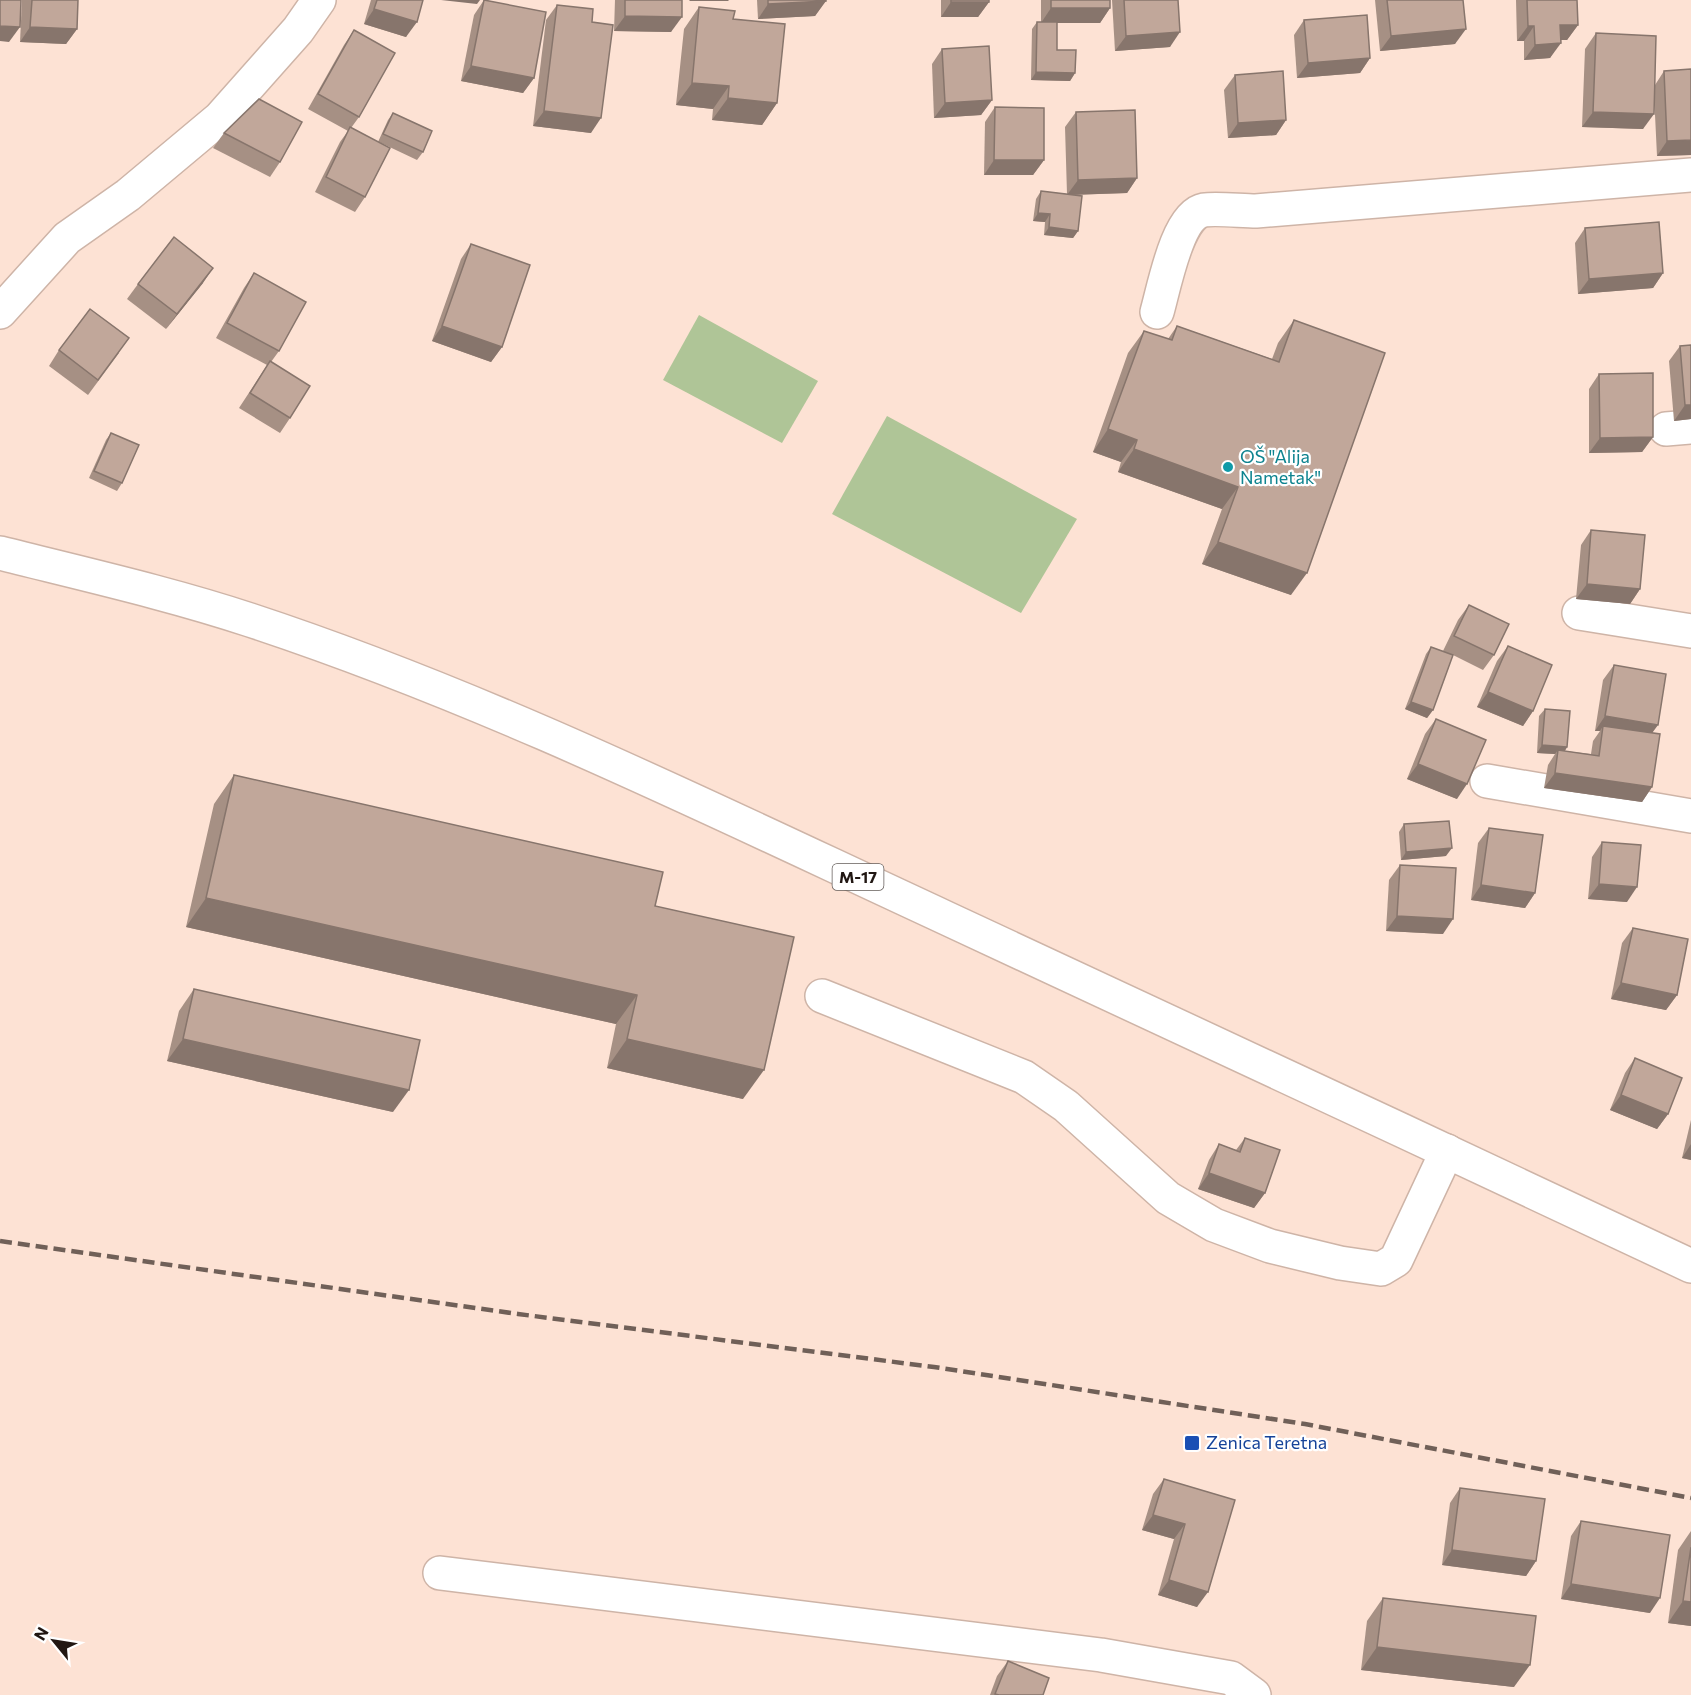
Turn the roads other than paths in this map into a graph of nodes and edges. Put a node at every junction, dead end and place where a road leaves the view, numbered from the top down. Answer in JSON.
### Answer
{"nodes":[{"id":1,"x":319,"y":0,"type":"edge"},
{"id":2,"x":1691,"y":175,"type":"edge"},
{"id":3,"x":0,"y":312,"type":"edge"},
{"id":4,"x":1157,"y":312,"type":"dead end"},
{"id":5,"x":0,"y":553,"type":"edge"},
{"id":6,"x":1579,"y":613,"type":"dead end"},
{"id":7,"x":1691,"y":631,"type":"edge"},
{"id":8,"x":1487,"y":781,"type":"dead end"},
{"id":9,"x":1691,"y":816,"type":"edge"},
{"id":10,"x":822,"y":996,"type":"dead end"},
{"id":11,"x":1447,"y":1151,"type":"junction"},
{"id":12,"x":1691,"y":1266,"type":"edge"},
{"id":13,"x":440,"y":1573,"type":"dead end"},
{"id":14,"x":1254,"y":1695,"type":"edge"}],
"edges":[{"from":1,"to":3,"type":"street"},
{"from":2,"to":4,"type":"street"},
{"from":5,"to":11,"type":"street","number":"M-17"},
{"from":6,"to":7,"type":"street"},
{"from":8,"to":9,"type":"street"},
{"from":10,"to":11,"type":"street"},
{"from":11,"to":12,"type":"street","number":"M-17"},
{"from":13,"to":14,"type":"street"}]}
